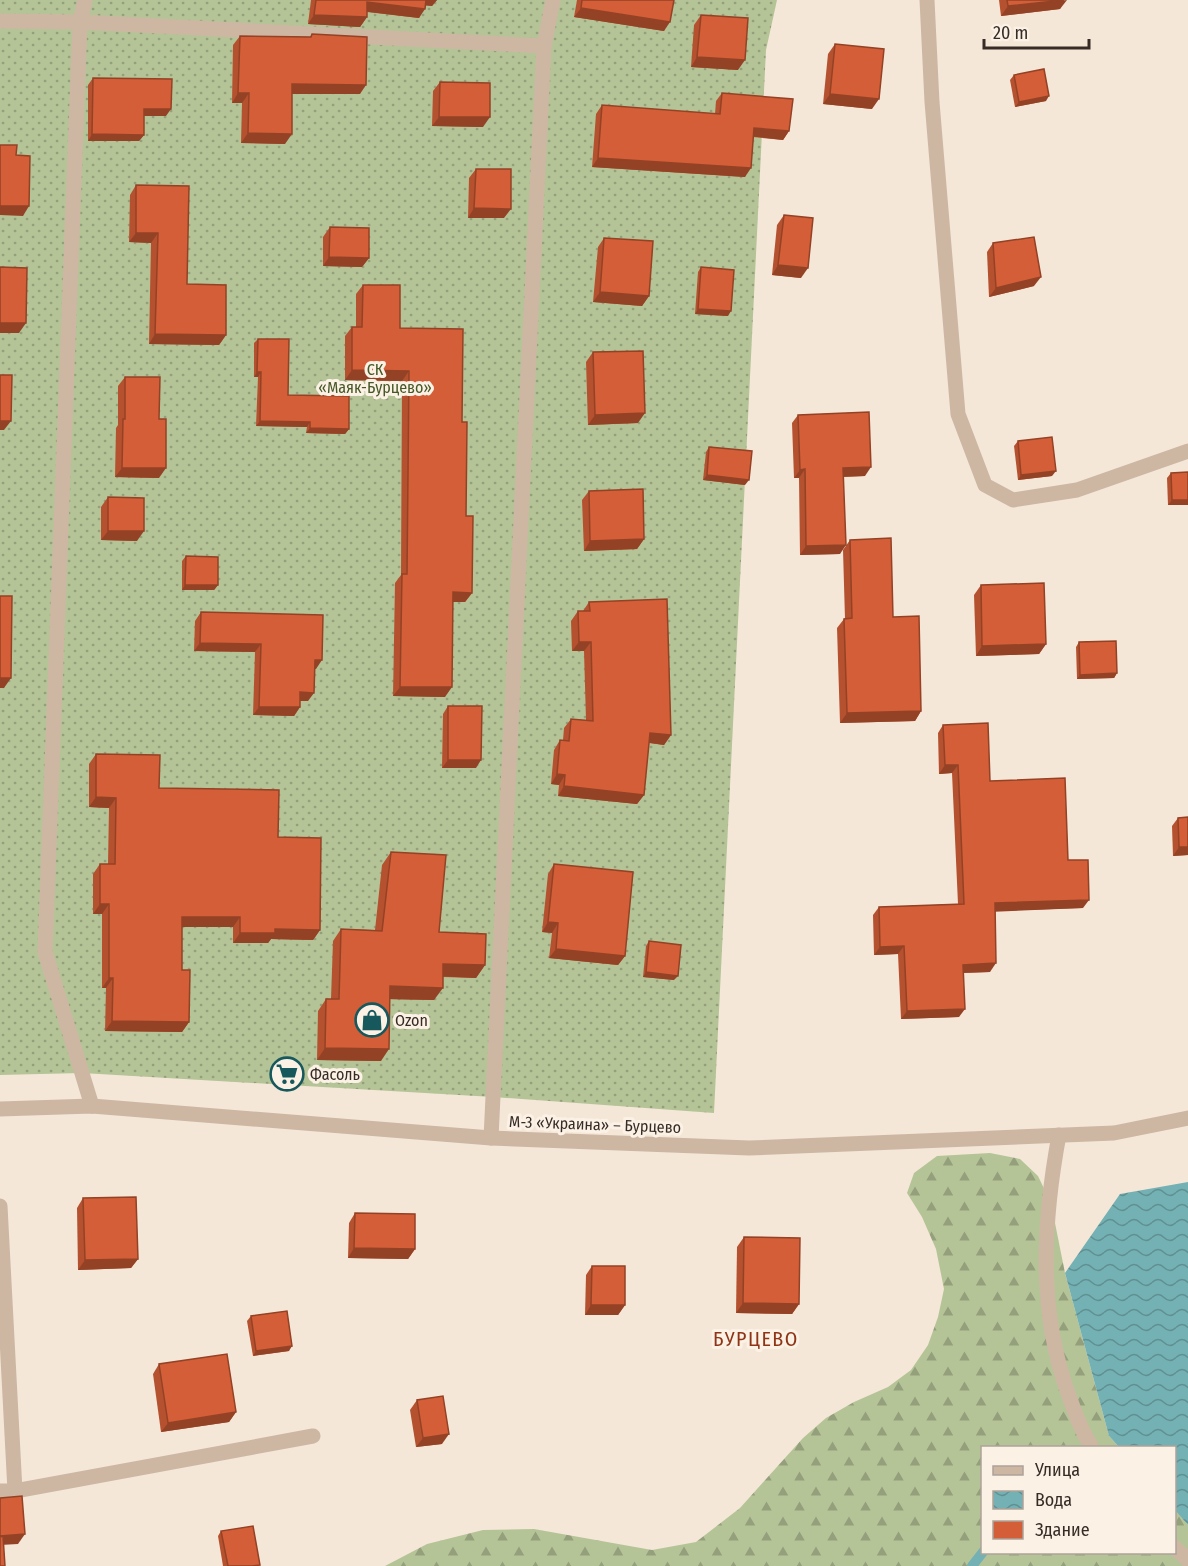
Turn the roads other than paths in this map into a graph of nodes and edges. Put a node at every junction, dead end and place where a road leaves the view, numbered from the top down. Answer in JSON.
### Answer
{"nodes":[{"id":1,"x":85,"y":0,"type":"edge"},
{"id":2,"x":553,"y":0,"type":"edge"},
{"id":3,"x":927,"y":0,"type":"edge"},
{"id":4,"x":0,"y":21,"type":"edge"},
{"id":5,"x":80,"y":22,"type":"junction"},
{"id":6,"x":544,"y":46,"type":"junction"},
{"id":7,"x":1188,"y":451,"type":"edge"},
{"id":8,"x":92,"y":1106,"type":"junction"},
{"id":9,"x":0,"y":1109,"type":"edge"},
{"id":10,"x":1188,"y":1118,"type":"edge"},
{"id":11,"x":1059,"y":1135,"type":"junction"},
{"id":12,"x":491,"y":1138,"type":"junction"},
{"id":13,"x":0,"y":1206,"type":"edge"},
{"id":14,"x":313,"y":1436,"type":"dead end"},
{"id":15,"x":1091,"y":1446,"type":"edge"},
{"id":16,"x":7,"y":1491,"type":"edge"},
{"id":17,"x":1176,"y":1549,"type":"edge"},
{"id":18,"x":1188,"y":1560,"type":"edge"}],
"edges":[{"from":1,"to":5,"type":"street"},
{"from":2,"to":6,"type":"street"},
{"from":3,"to":7,"type":"street"},
{"from":4,"to":5,"type":"street"},
{"from":5,"to":6,"type":"street"},
{"from":5,"to":8,"type":"street"},
{"from":6,"to":12,"type":"street"},
{"from":8,"to":9,"type":"street","name":"М-3 «Украина» – Бурцево"},
{"from":8,"to":12,"type":"street","name":"М-3 «Украина» – Бурцево"},
{"from":10,"to":11,"type":"street","name":"М-3 «Украина» – Бурцево"},
{"from":11,"to":12,"type":"street","name":"М-3 «Украина» – Бурцево"},
{"from":11,"to":15,"type":"street"},
{"from":13,"to":16,"type":"street"},
{"from":14,"to":16,"type":"street"},
{"from":17,"to":18,"type":"street"}]}
